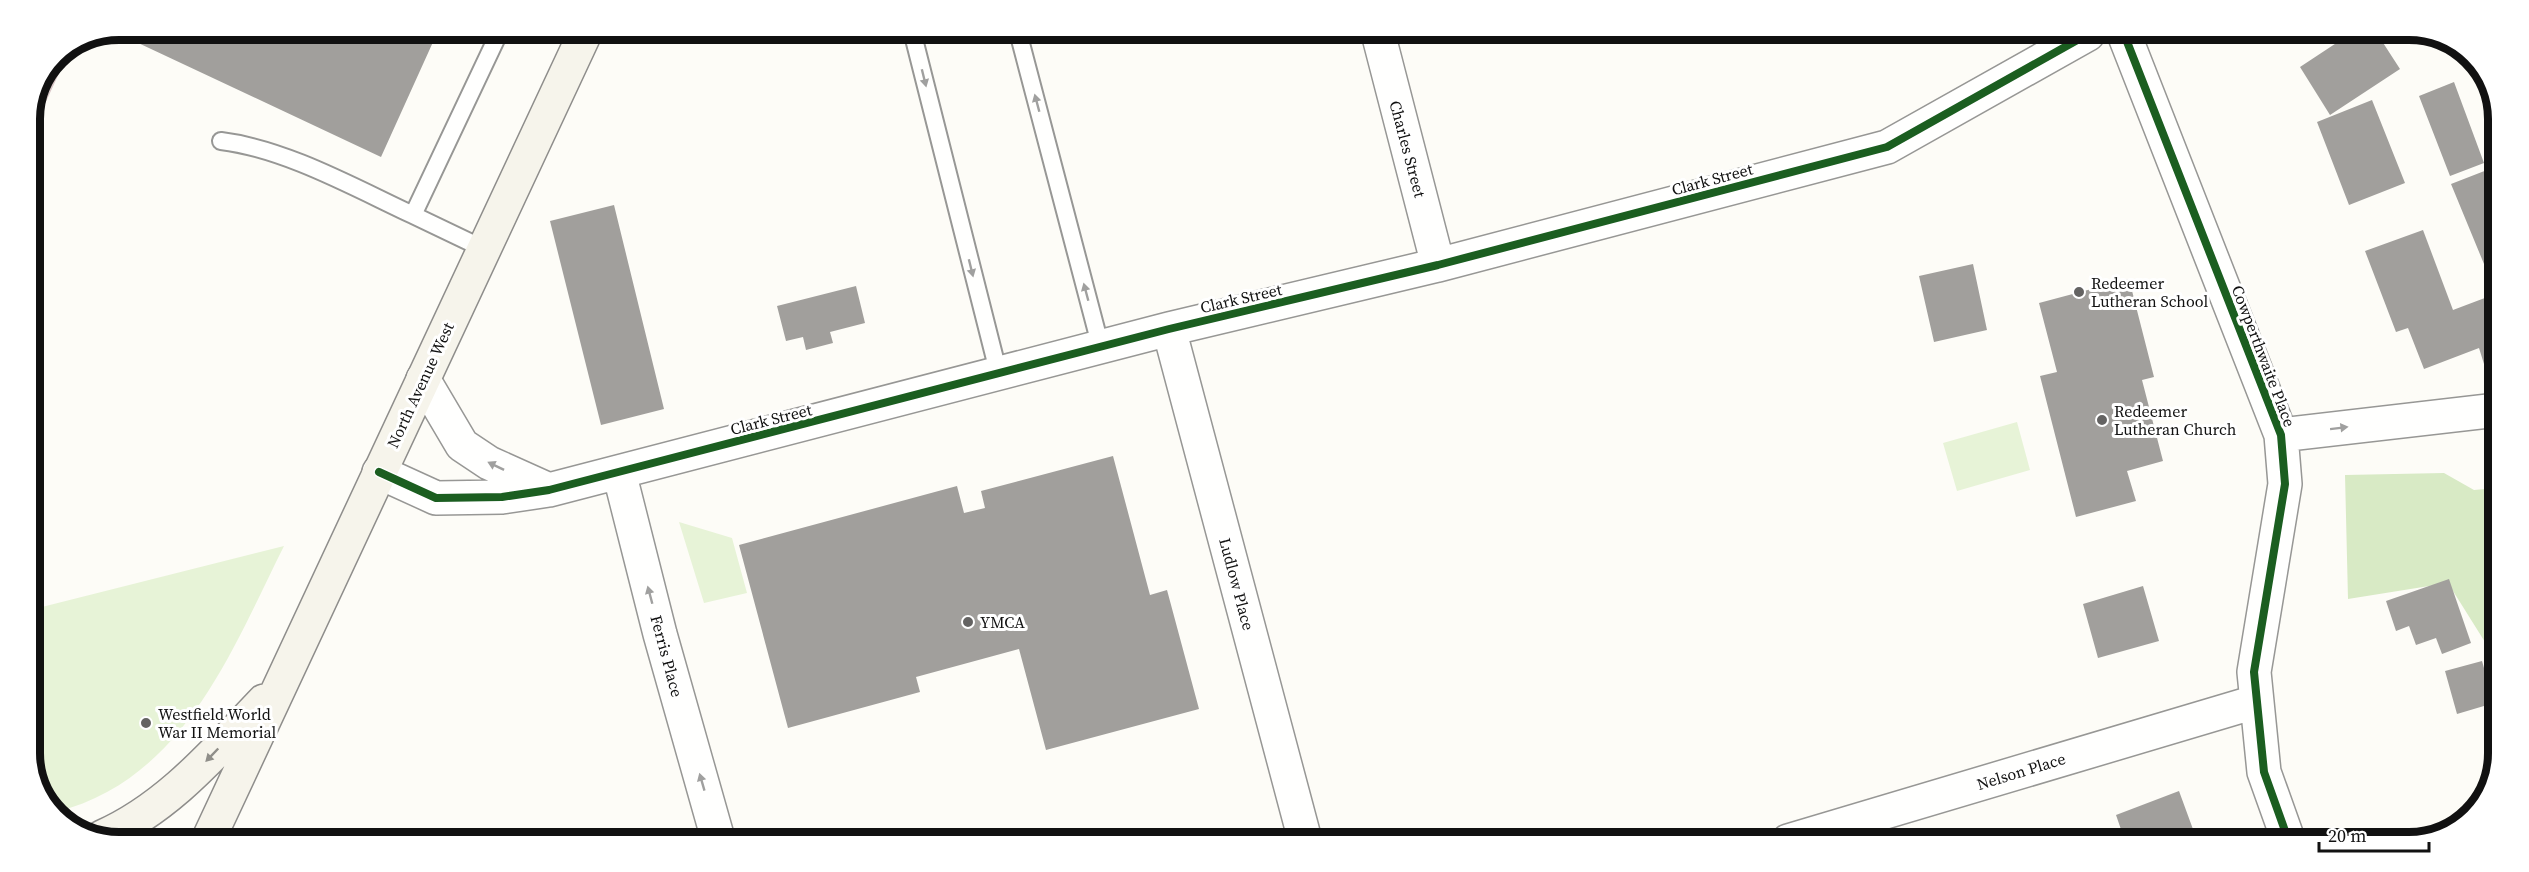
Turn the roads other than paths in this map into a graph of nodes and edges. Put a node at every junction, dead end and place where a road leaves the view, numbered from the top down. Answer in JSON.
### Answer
{"nodes":[{"id":1,"x":495,"y":41,"type":"edge"},
{"id":2,"x":581,"y":41,"type":"edge"},
{"id":3,"x":919,"y":41,"type":"edge"},
{"id":4,"x":1020,"y":41,"type":"edge"},
{"id":5,"x":1380,"y":41,"type":"edge"},
{"id":6,"x":2076,"y":41,"type":"edge"},
{"id":7,"x":2127,"y":41,"type":"edge"},
{"id":8,"x":221,"y":141,"type":"dead end"},
{"id":9,"x":413,"y":215,"type":"junction"},
{"id":10,"x":484,"y":249,"type":"junction"},
{"id":11,"x":1438,"y":266,"type":"junction"},
{"id":12,"x":1169,"y":329,"type":"junction"},
{"id":13,"x":1101,"y":348,"type":"junction"},
{"id":14,"x":999,"y":375,"type":"junction"},
{"id":15,"x":423,"y":379,"type":"junction"},
{"id":16,"x":2488,"y":411,"type":"edge"},
{"id":17,"x":2281,"y":435,"type":"junction"},
{"id":18,"x":379,"y":472,"type":"junction"},
{"id":19,"x":619,"y":472,"type":"junction"},
{"id":20,"x":549,"y":490,"type":"junction"},
{"id":21,"x":282,"y":683,"type":"junction"},
{"id":22,"x":2255,"y":702,"type":"junction"},
{"id":23,"x":115,"y":832,"type":"edge"},
{"id":24,"x":212,"y":832,"type":"edge"},
{"id":25,"x":716,"y":832,"type":"edge"},
{"id":26,"x":1303,"y":832,"type":"edge"},
{"id":27,"x":1818,"y":832,"type":"edge"},
{"id":28,"x":2285,"y":832,"type":"edge"}],
"edges":[{"from":1,"to":9,"type":"lane"},
{"from":2,"to":10,"type":"main road","name":"North Avenue West"},
{"from":3,"to":14,"type":"lane","one_way":true},
{"from":13,"to":4,"type":"lane","one_way":true},
{"from":5,"to":11,"type":"street","name":"Charles Street"},
{"from":6,"to":11,"type":"street","name":"Clark Street"},
{"from":7,"to":17,"type":"street","name":"Cowperthwaite Place"},
{"from":8,"to":9,"type":"lane"},
{"from":9,"to":10,"type":"lane"},
{"from":10,"to":15,"type":"main road","name":"North Avenue West"},
{"from":11,"to":12,"type":"street","name":"Clark Street"},
{"from":12,"to":13,"type":"street","name":"Clark Street"},
{"from":12,"to":26,"type":"street","name":"Ludlow Place"},
{"from":13,"to":14,"type":"street","name":"Clark Street"},
{"from":14,"to":19,"type":"street","name":"Clark Street"},
{"from":15,"to":18,"type":"main road","name":"North Avenue West"},
{"from":20,"to":15,"type":"street","one_way":true},
{"from":17,"to":16,"type":"street","one_way":true},
{"from":17,"to":22,"type":"street","name":"Cowperthwaite Place"},
{"from":18,"to":20,"type":"street","name":"Clark Street"},
{"from":18,"to":21,"type":"main road","name":"North Avenue West"},
{"from":19,"to":20,"type":"street","name":"Clark Street"},
{"from":25,"to":19,"type":"street","name":"Ferris Place","one_way":true},
{"from":21,"to":23,"type":"main road","one_way":true},
{"from":21,"to":24,"type":"main road","name":"North Avenue West"},
{"from":22,"to":27,"type":"street","name":"Nelson Place"},
{"from":22,"to":28,"type":"street","name":"Cowperthwaite Place"}]}
